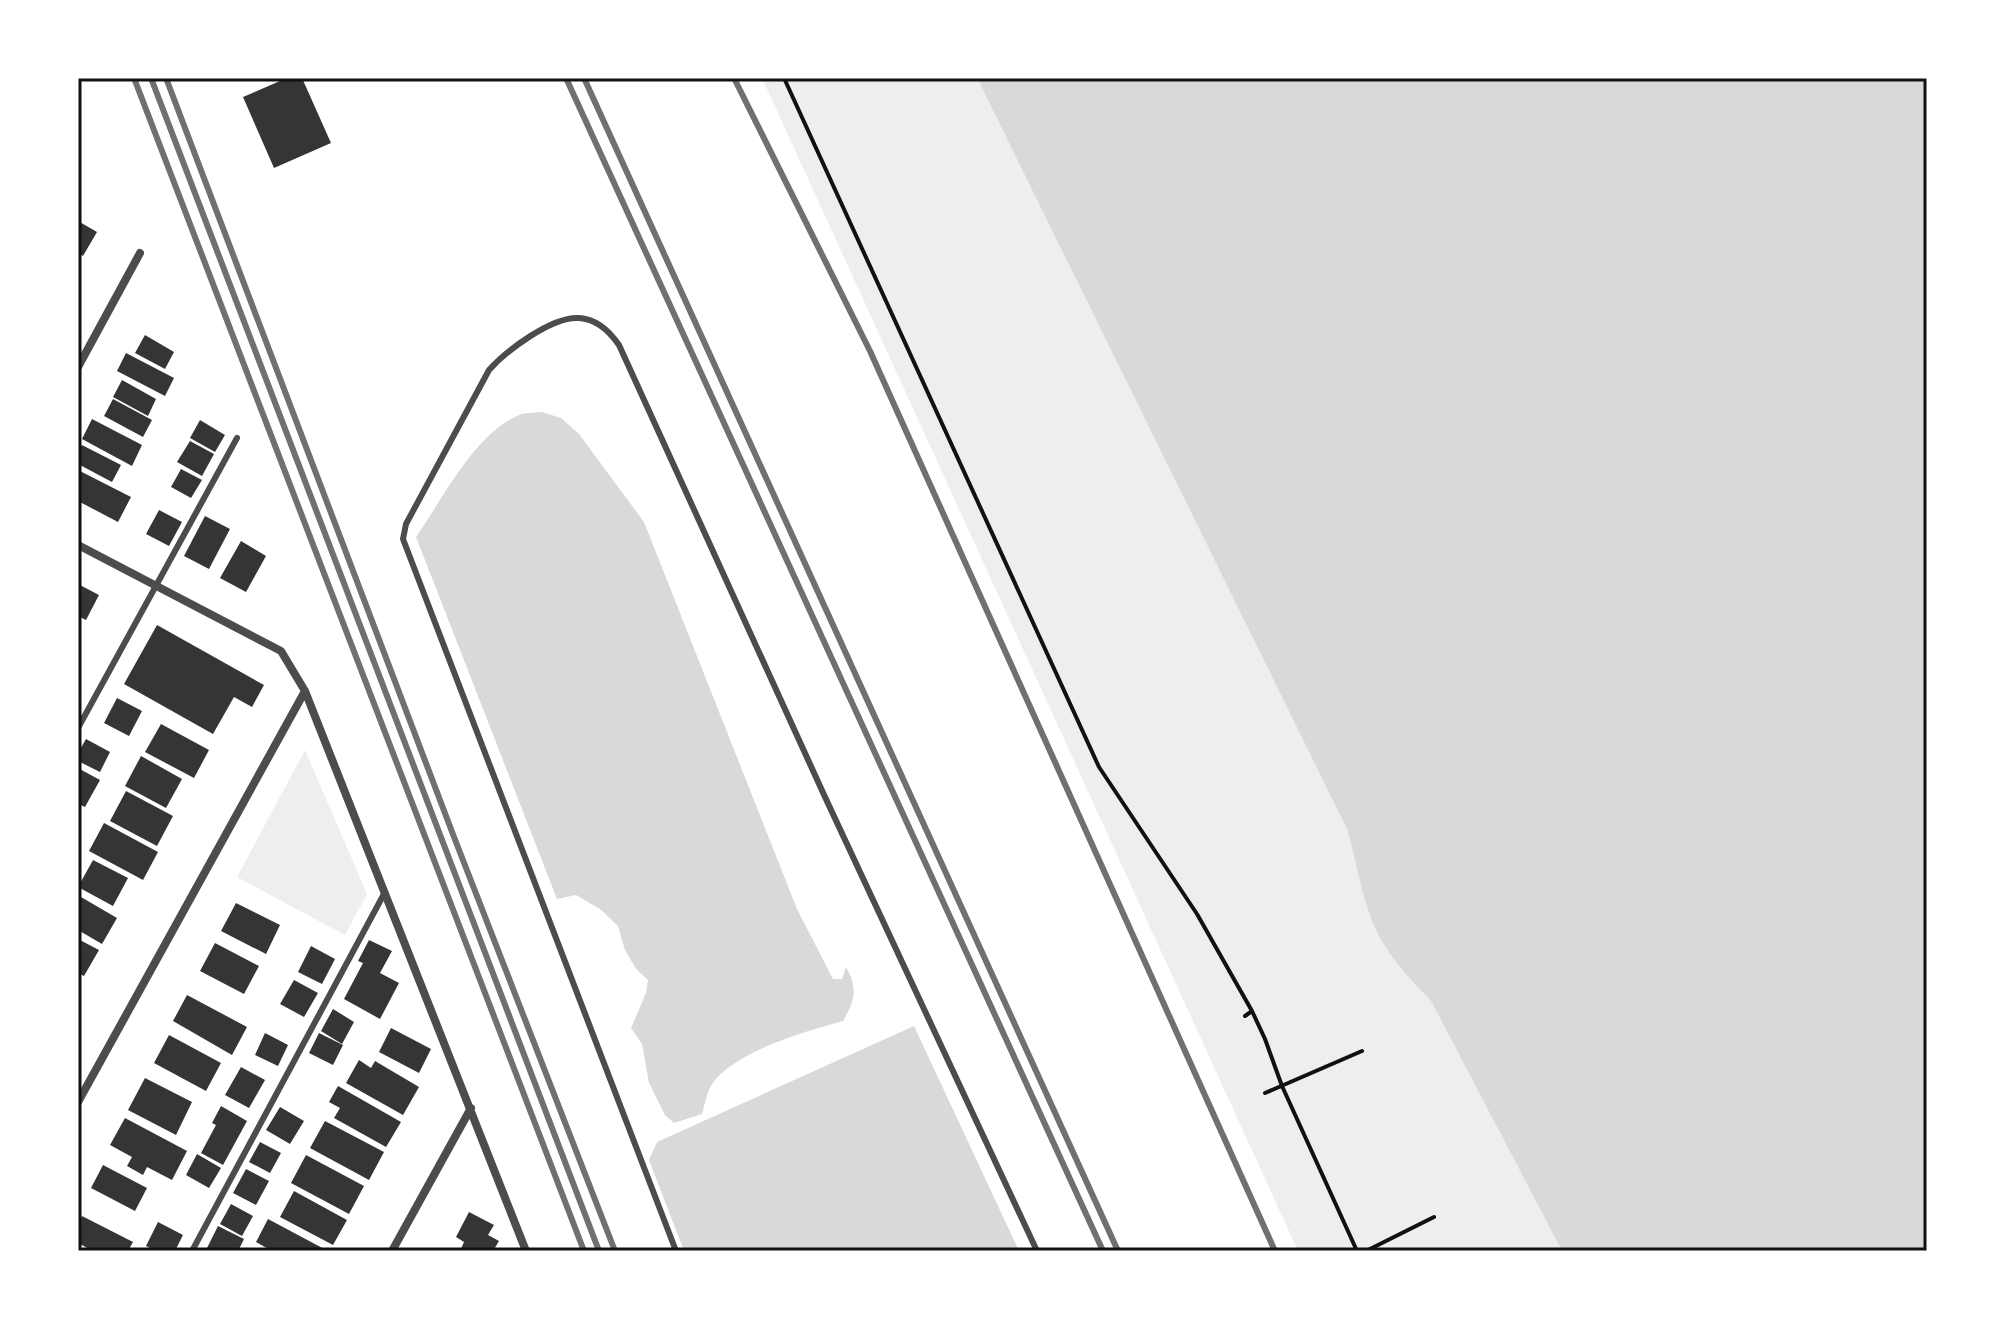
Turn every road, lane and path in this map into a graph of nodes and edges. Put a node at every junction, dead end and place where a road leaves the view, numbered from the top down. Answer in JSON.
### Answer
{"nodes":[{"id":1,"x":784,"y":78,"type":"edge"},
{"id":2,"x":140,"y":253,"type":"dead end"},
{"id":3,"x":78,"y":367,"type":"edge"},
{"id":4,"x":237,"y":438,"type":"dead end"},
{"id":5,"x":78,"y":545,"type":"edge"},
{"id":6,"x":156,"y":586,"type":"junction"},
{"id":7,"x":305,"y":691,"type":"junction"},
{"id":8,"x":78,"y":728,"type":"edge"},
{"id":9,"x":385,"y":892,"type":"junction"},
{"id":10,"x":1252,"y":1011,"type":"junction"},
{"id":11,"x":1245,"y":1016,"type":"dead end"},
{"id":12,"x":1362,"y":1051,"type":"dead end"},
{"id":13,"x":1282,"y":1086,"type":"junction"},
{"id":14,"x":1265,"y":1093,"type":"dead end"},
{"id":15,"x":78,"y":1102,"type":"edge"},
{"id":16,"x":471,"y":1108,"type":"junction"},
{"id":17,"x":1434,"y":1217,"type":"dead end"},
{"id":18,"x":192,"y":1251,"type":"edge"},
{"id":19,"x":392,"y":1251,"type":"edge"},
{"id":20,"x":526,"y":1251,"type":"edge"},
{"id":21,"x":676,"y":1251,"type":"edge"},
{"id":22,"x":1037,"y":1251,"type":"edge"},
{"id":23,"x":1357,"y":1251,"type":"edge"},
{"id":24,"x":1366,"y":1251,"type":"edge"}],
"edges":[{"from":1,"to":10,"type":"path"},
{"from":2,"to":3,"type":"street"},
{"from":4,"to":6,"type":"lane"},
{"from":5,"to":6,"type":"street"},
{"from":6,"to":7,"type":"street"},
{"from":6,"to":8,"type":"lane"},
{"from":7,"to":9,"type":"street"},
{"from":7,"to":15,"type":"street"},
{"from":9,"to":16,"type":"street"},
{"from":9,"to":18,"type":"lane"},
{"from":10,"to":11,"type":"path"},
{"from":10,"to":13,"type":"path"},
{"from":12,"to":13,"type":"path"},
{"from":13,"to":14,"type":"path"},
{"from":13,"to":23,"type":"path"},
{"from":16,"to":19,"type":"street"},
{"from":16,"to":20,"type":"street"},
{"from":17,"to":24,"type":"path"},
{"from":21,"to":22,"type":"lane"}]}
